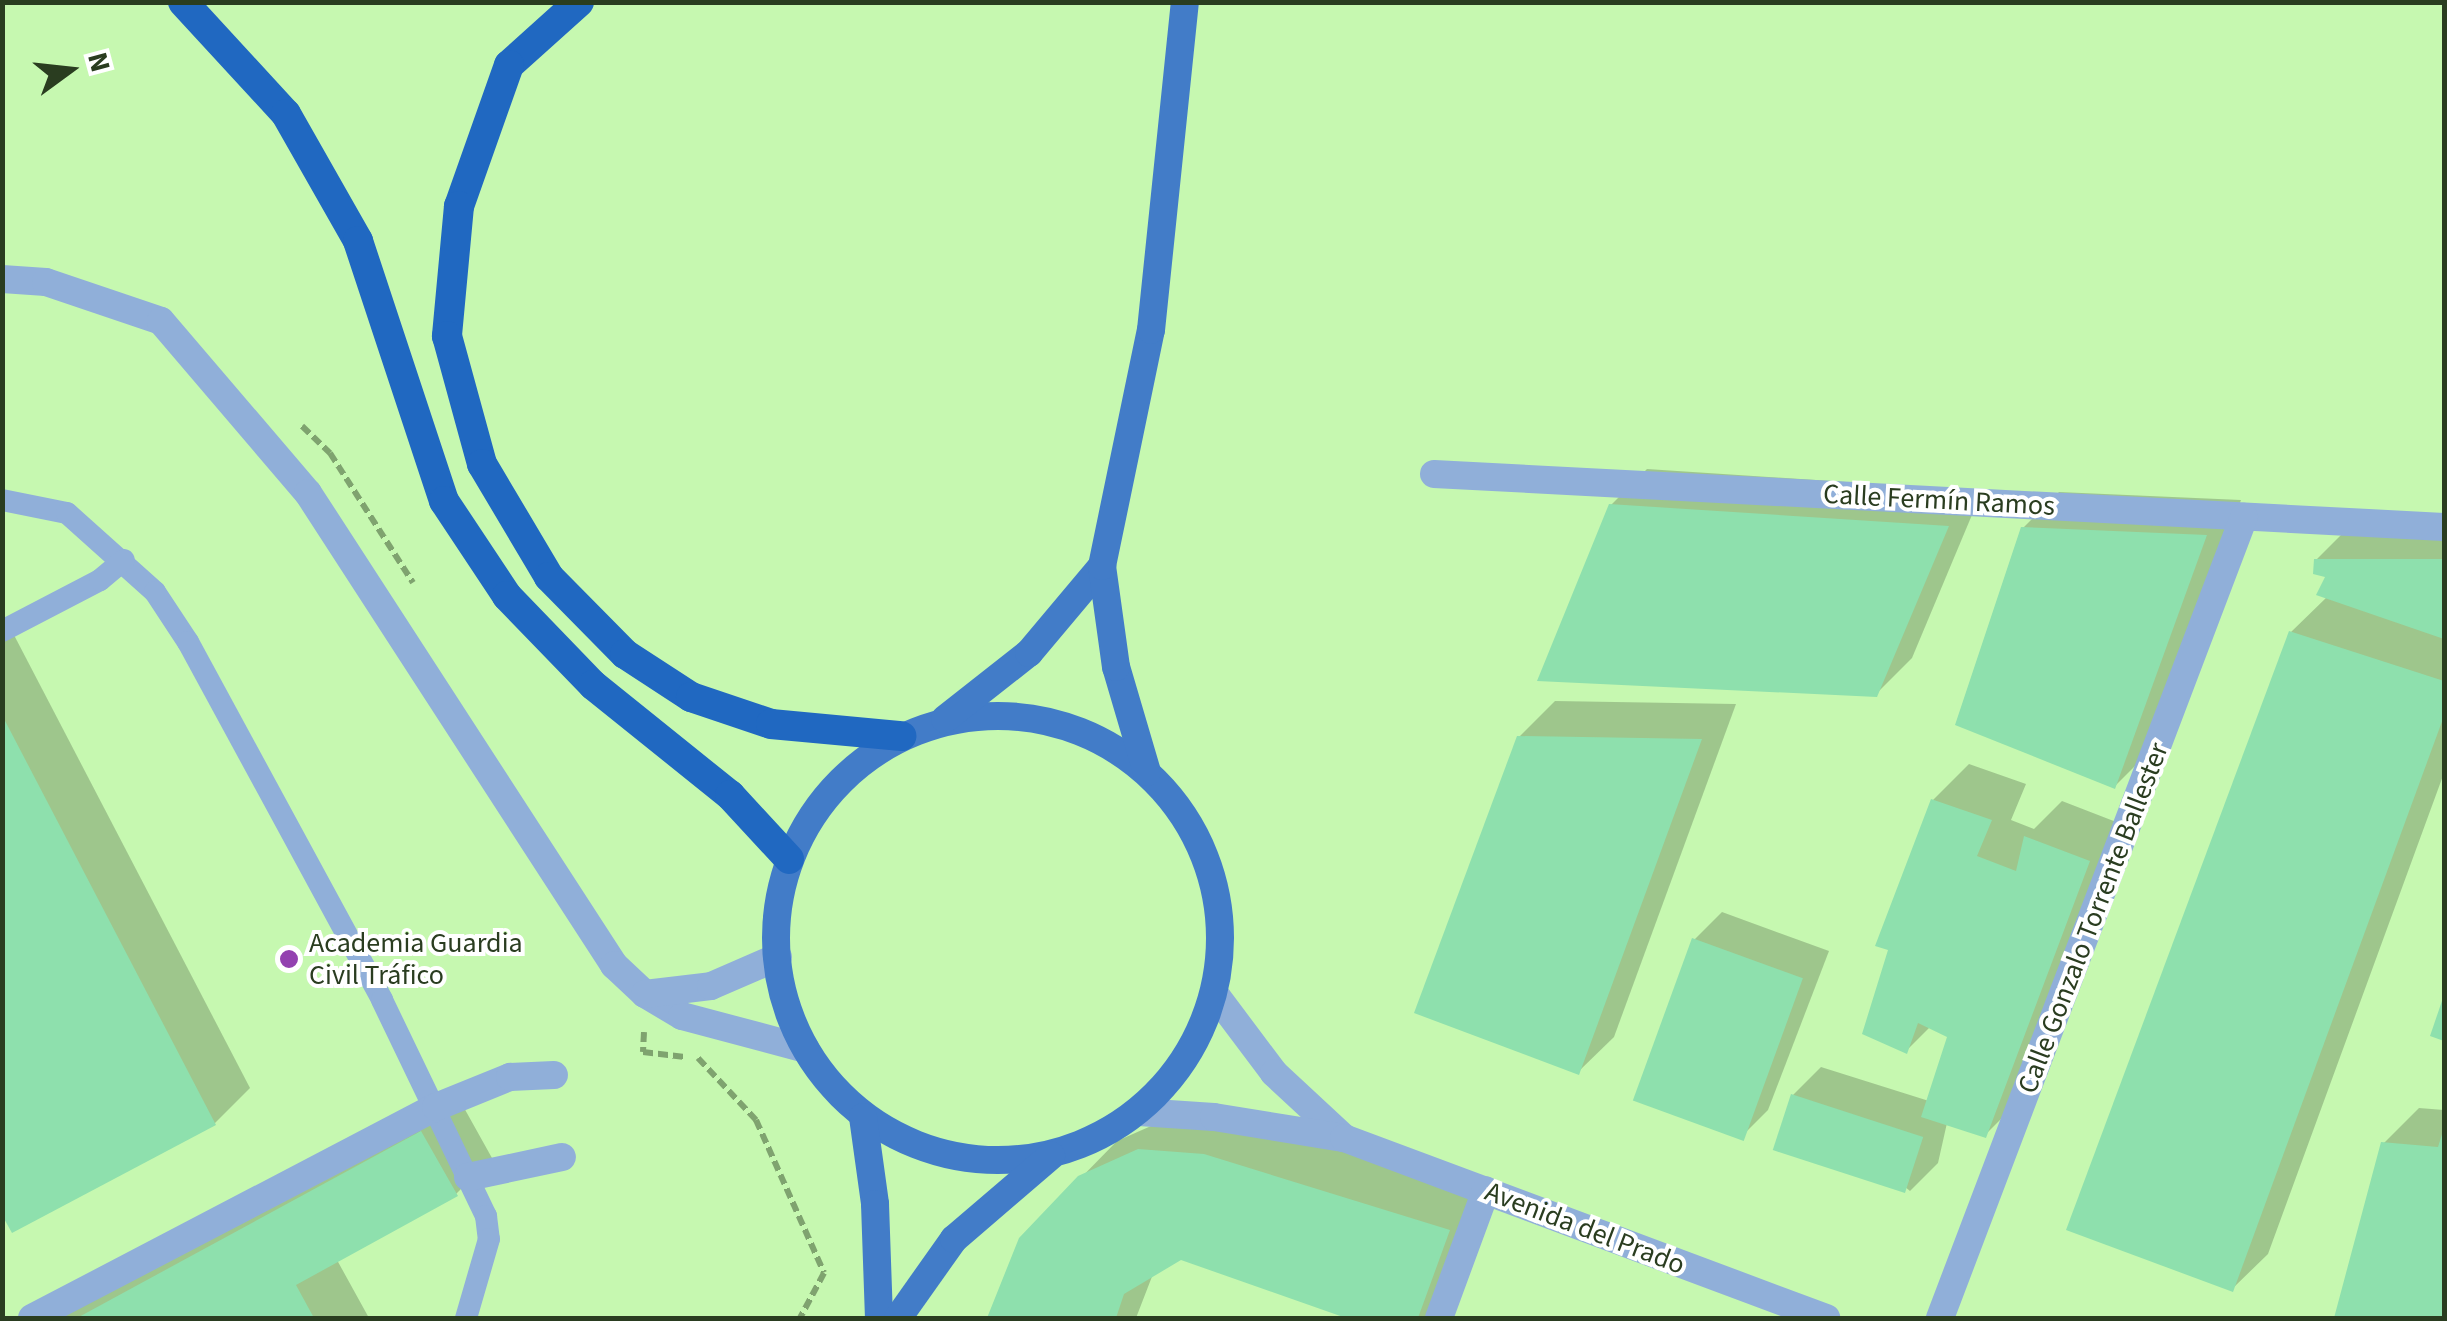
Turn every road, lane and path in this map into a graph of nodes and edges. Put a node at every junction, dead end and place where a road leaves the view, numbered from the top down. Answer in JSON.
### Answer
{"nodes":[{"id":1,"x":183,"y":2,"type":"edge"},
{"id":2,"x":579,"y":2,"type":"edge"},
{"id":3,"x":1185,"y":2,"type":"edge"},
{"id":4,"x":2,"y":279,"type":"edge"},
{"id":5,"x":1434,"y":474,"type":"dead end"},
{"id":6,"x":2,"y":500,"type":"edge"},
{"id":7,"x":2244,"y":517,"type":"junction"},
{"id":8,"x":2444,"y":526,"type":"edge"},
{"id":9,"x":124,"y":560,"type":"junction"},
{"id":10,"x":1102,"y":566,"type":"junction"},
{"id":11,"x":2,"y":632,"type":"edge"},
{"id":12,"x":944,"y":719,"type":"junction"},
{"id":13,"x":901,"y":736,"type":"junction"},
{"id":14,"x":1147,"y":772,"type":"junction"},
{"id":15,"x":789,"y":859,"type":"junction"},
{"id":16,"x":778,"y":957,"type":"junction"},
{"id":17,"x":1214,"y":993,"type":"junction"},
{"id":18,"x":645,"y":994,"type":"junction"},
{"id":19,"x":806,"y":1049,"type":"junction"},
{"id":20,"x":554,"y":1075,"type":"dead end"},
{"id":21,"x":436,"y":1107,"type":"junction"},
{"id":22,"x":1139,"y":1112,"type":"junction"},
{"id":23,"x":864,"y":1117,"type":"junction"},
{"id":24,"x":1344,"y":1138,"type":"junction"},
{"id":25,"x":1051,"y":1156,"type":"junction"},
{"id":26,"x":562,"y":1157,"type":"dead end"},
{"id":27,"x":468,"y":1177,"type":"junction"},
{"id":28,"x":1486,"y":1190,"type":"junction"},
{"id":29,"x":32,"y":1318,"type":"edge"},
{"id":30,"x":466,"y":1318,"type":"edge"},
{"id":31,"x":800,"y":1318,"type":"edge"},
{"id":32,"x":879,"y":1318,"type":"edge"},
{"id":33,"x":898,"y":1318,"type":"edge"},
{"id":34,"x":1438,"y":1318,"type":"edge"},
{"id":35,"x":1826,"y":1318,"type":"edge"},
{"id":36,"x":1940,"y":1318,"type":"edge"}],
"edges":[{"from":1,"to":15,"type":"highway"},
{"from":2,"to":13,"type":"highway"},
{"from":3,"to":10,"type":"main road"},
{"from":4,"to":18,"type":"street"},
{"from":5,"to":7,"type":"street","name":"Calle Fermín Ramos"},
{"from":6,"to":9,"type":"lane"},
{"from":7,"to":8,"type":"street","name":"Calle Fermín Ramos"},
{"from":7,"to":36,"type":"street","name":"Calle Gonzalo Torrente Ballester"},
{"from":9,"to":11,"type":"lane"},
{"from":9,"to":21,"type":"lane"},
{"from":10,"to":12,"type":"main road"},
{"from":10,"to":14,"type":"main road"},
{"from":12,"to":13,"type":"main road"},
{"from":12,"to":14,"type":"main road"},
{"from":13,"to":15,"type":"main road"},
{"from":14,"to":17,"type":"main road"},
{"from":15,"to":16,"type":"main road"},
{"from":16,"to":18,"type":"street"},
{"from":16,"to":19,"type":"main road"},
{"from":17,"to":22,"type":"main road"},
{"from":17,"to":24,"type":"street","name":"Avenida del Prado"},
{"from":18,"to":19,"type":"street"},
{"from":18,"to":31,"type":"path"},
{"from":19,"to":23,"type":"main road"},
{"from":20,"to":21,"type":"street"},
{"from":21,"to":27,"type":"lane"},
{"from":21,"to":29,"type":"street"},
{"from":22,"to":24,"type":"street","name":"Avenida del Prado"},
{"from":22,"to":25,"type":"main road"},
{"from":23,"to":25,"type":"main road"},
{"from":23,"to":32,"type":"main road"},
{"from":24,"to":28,"type":"street","name":"Avenida del Prado"},
{"from":25,"to":33,"type":"main road"},
{"from":26,"to":27,"type":"street"},
{"from":27,"to":30,"type":"lane"},
{"from":28,"to":34,"type":"street"},
{"from":28,"to":35,"type":"street","name":"Avenida del Prado"}]}
